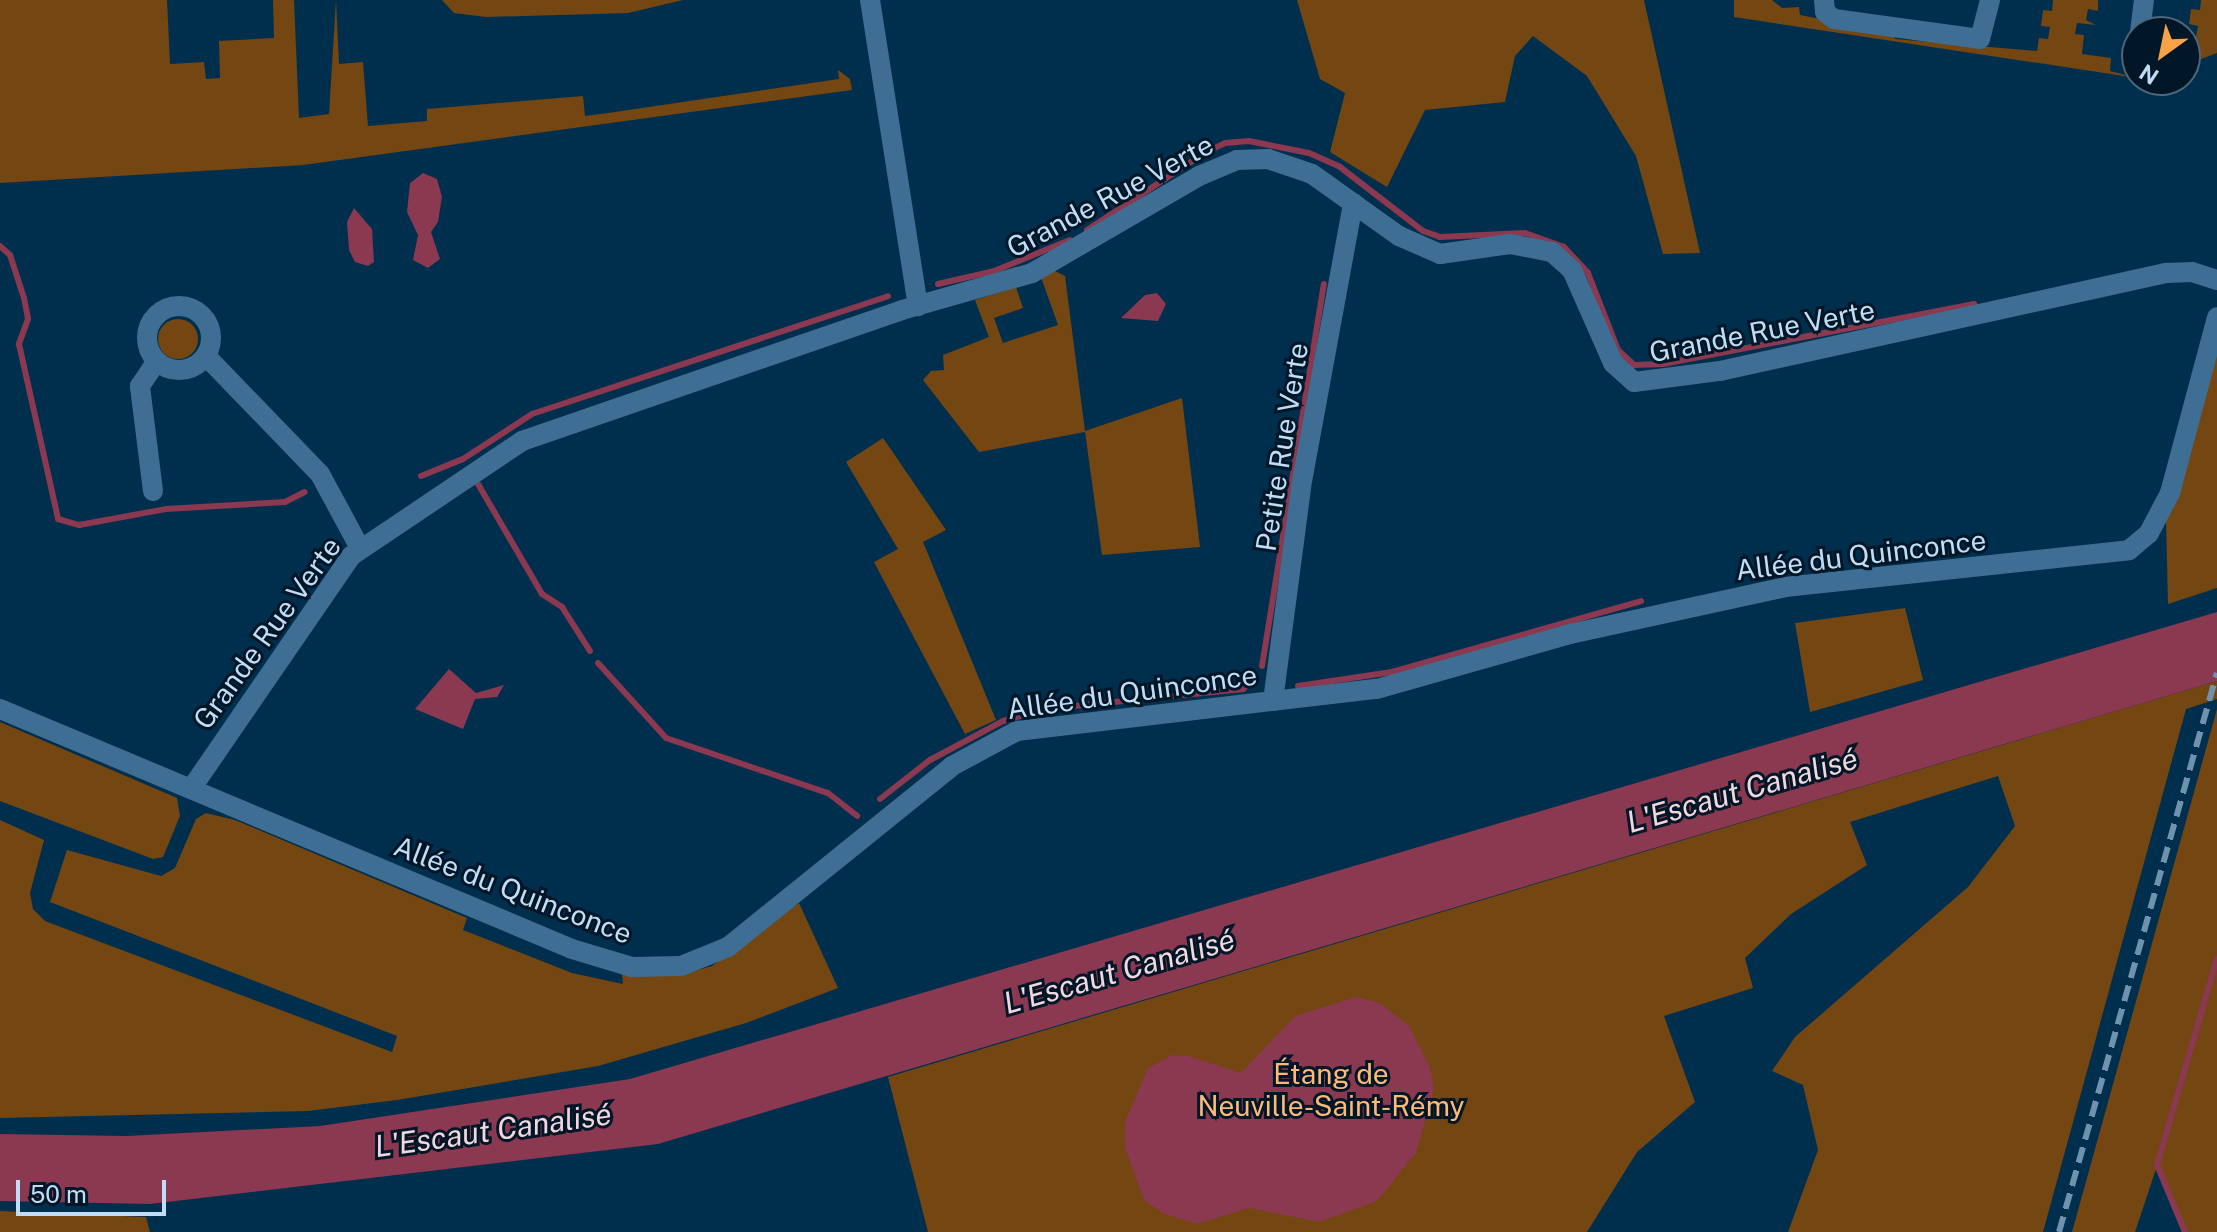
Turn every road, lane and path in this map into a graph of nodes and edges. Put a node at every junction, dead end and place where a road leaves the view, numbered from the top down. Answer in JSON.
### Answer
{"nodes":[{"id":1,"x":870,"y":0,"type":"edge"},
{"id":2,"x":1824,"y":0,"type":"edge"},
{"id":3,"x":1990,"y":0,"type":"edge"},
{"id":4,"x":1353,"y":203,"type":"junction"},
{"id":5,"x":2217,"y":280,"type":"edge"},
{"id":6,"x":918,"y":306,"type":"junction"},
{"id":7,"x":2217,"y":317,"type":"edge"},
{"id":8,"x":206,"y":356,"type":"junction"},
{"id":9,"x":156,"y":362,"type":"junction"},
{"id":10,"x":153,"y":491,"type":"dead end"},
{"id":11,"x":360,"y":548,"type":"junction"},
{"id":12,"x":1273,"y":701,"type":"junction"},
{"id":13,"x":0,"y":709,"type":"edge"},
{"id":14,"x":191,"y":789,"type":"junction"}],
"edges":[{"from":1,"to":6,"type":"street"},
{"from":2,"to":3,"type":"street"},
{"from":4,"to":5,"type":"street","name":"Grande Rue Verte"},
{"from":4,"to":6,"type":"street","name":"Grande Rue Verte"},
{"from":4,"to":12,"type":"street","name":"Petite Rue Verte"},
{"from":6,"to":11,"type":"street","name":"Grande Rue Verte"},
{"from":7,"to":12,"type":"street","name":"Allée du Quinconce"},
{"from":8,"to":9,"type":"street"},
{"from":8,"to":9,"type":"street"},
{"from":8,"to":11,"type":"street"},
{"from":9,"to":10,"type":"street"},
{"from":11,"to":14,"type":"street","name":"Grande Rue Verte"},
{"from":12,"to":14,"type":"street","name":"Allée du Quinconce"},
{"from":13,"to":14,"type":"street","name":"Allée du Quinconce"}]}
